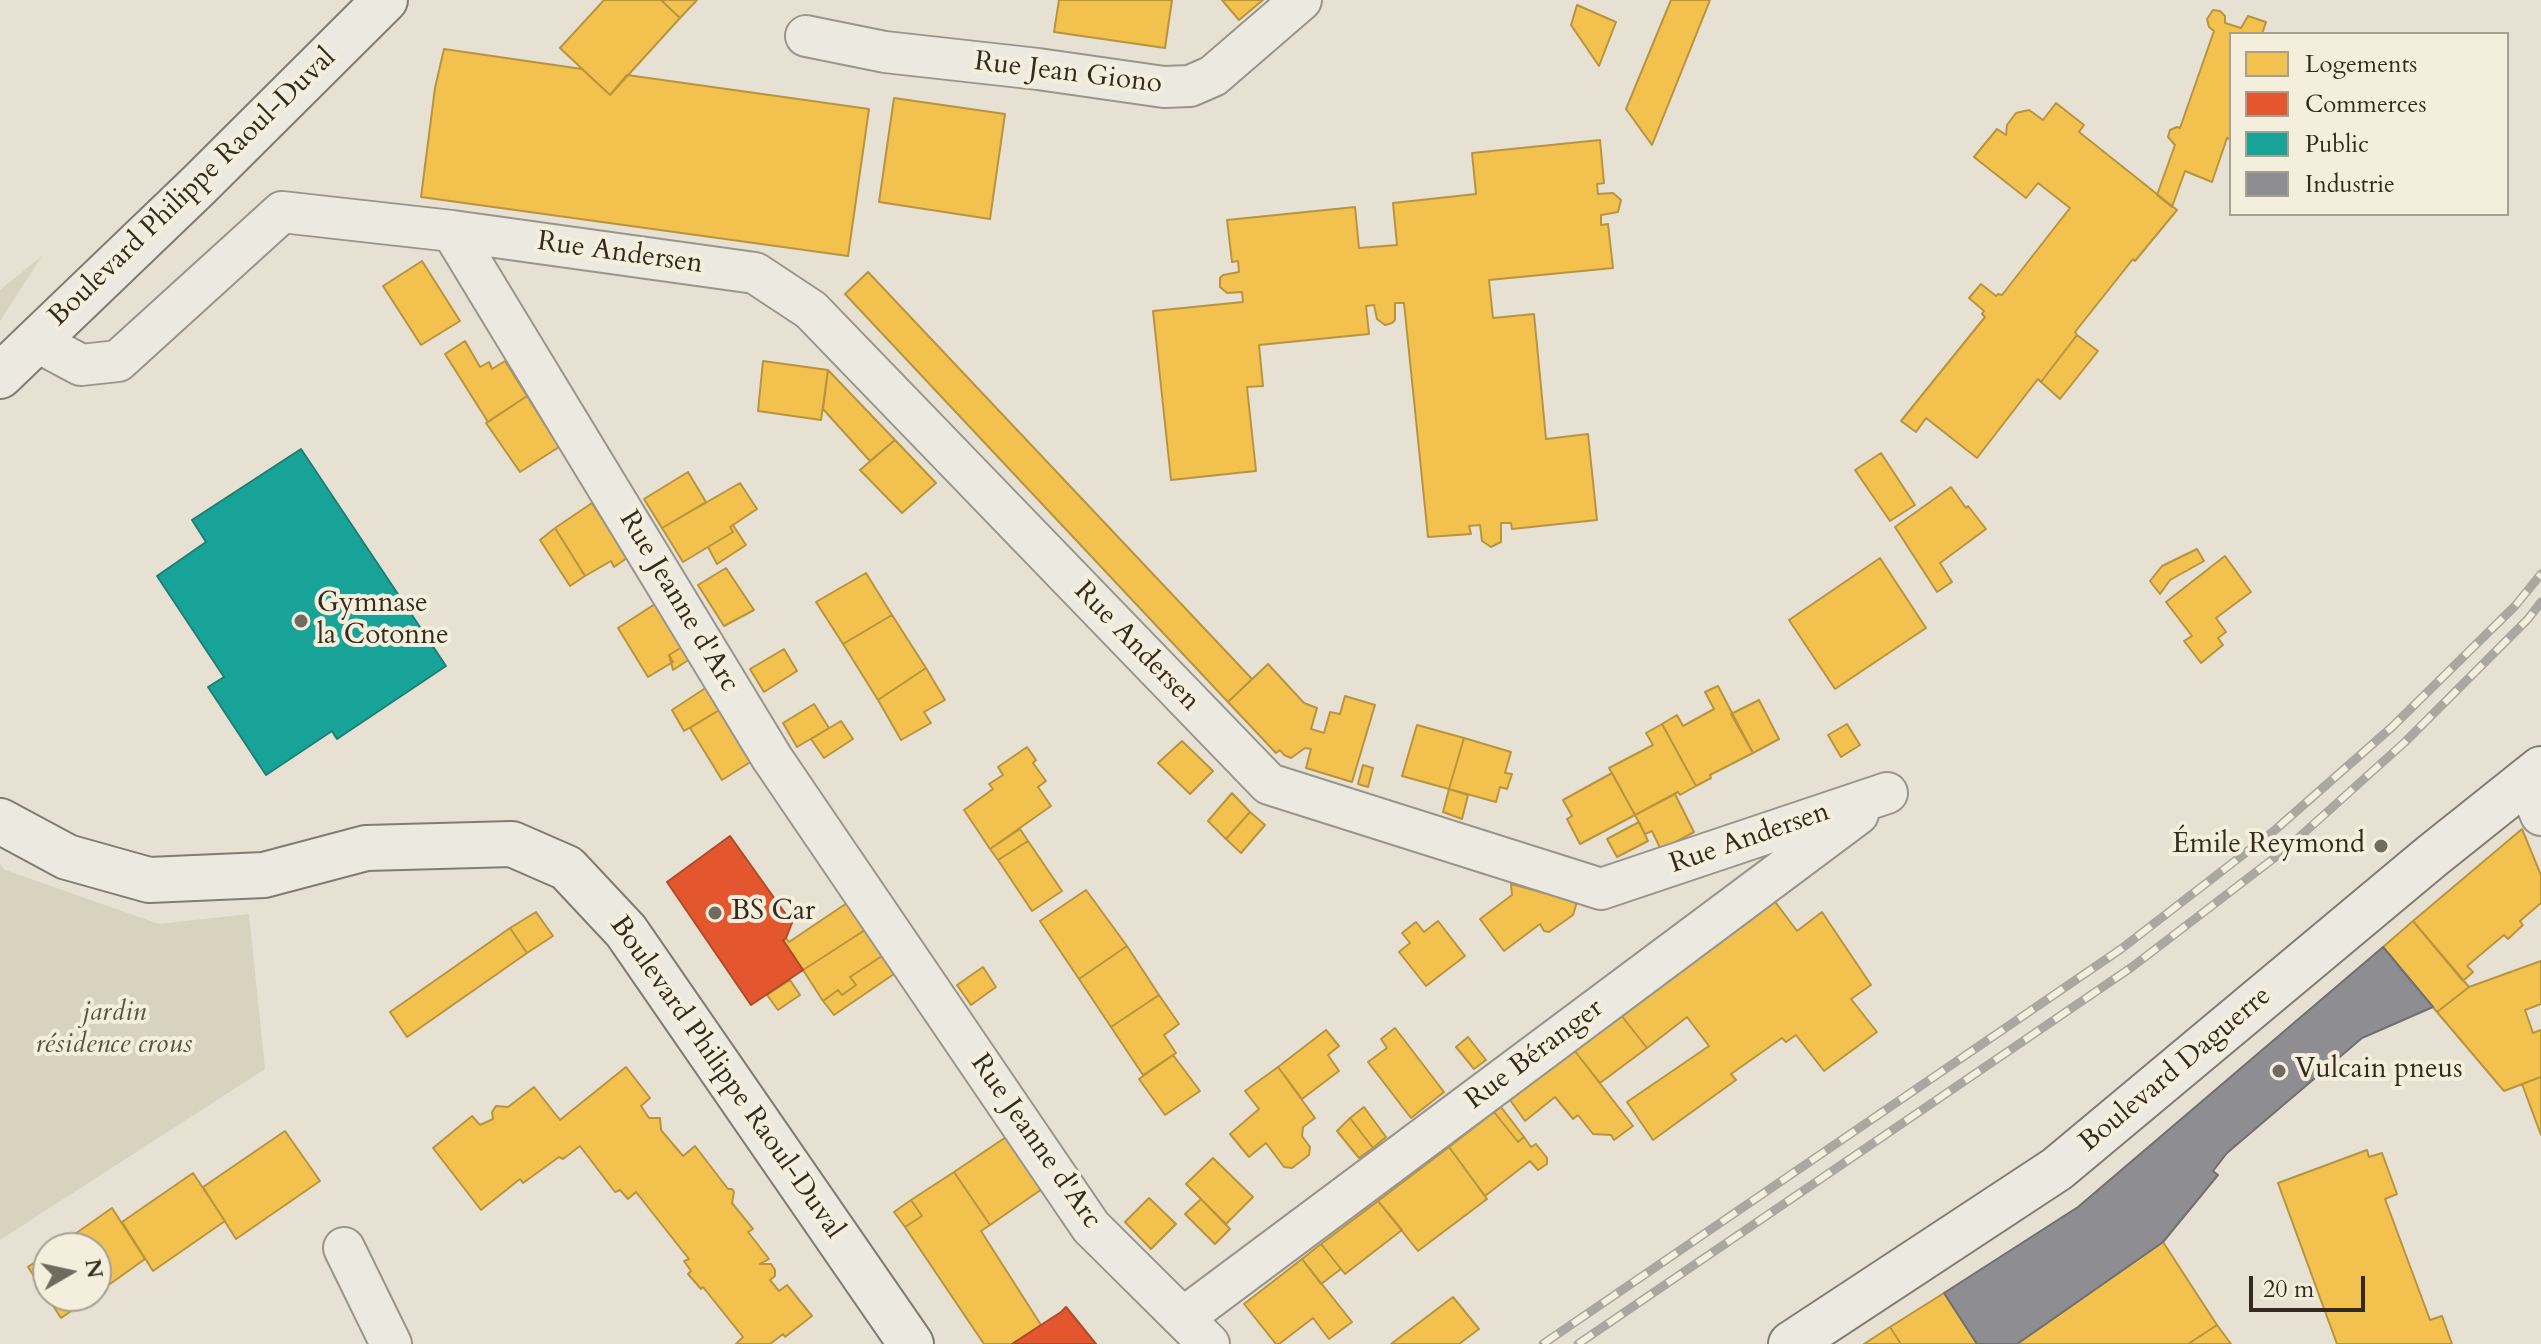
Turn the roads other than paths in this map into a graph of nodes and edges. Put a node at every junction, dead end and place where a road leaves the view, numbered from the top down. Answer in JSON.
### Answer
{"nodes":[{"id":1,"x":385,"y":0,"type":"edge"},
{"id":2,"x":1301,"y":0,"type":"edge"},
{"id":3,"x":806,"y":36,"type":"dead end"},
{"id":4,"x":452,"y":231,"type":"junction"},
{"id":5,"x":36,"y":341,"type":"junction"},
{"id":6,"x":0,"y":376,"type":"edge"},
{"id":7,"x":2536,"y":788,"type":"edge"},
{"id":8,"x":1887,"y":793,"type":"joint"},
{"id":9,"x":0,"y":821,"type":"edge"},
{"id":10,"x":344,"y":1248,"type":"dead end"},
{"id":11,"x":1196,"y":1331,"type":"edge"},
{"id":12,"x":391,"y":1344,"type":"edge"},
{"id":13,"x":911,"y":1344,"type":"edge"},
{"id":14,"x":1791,"y":1344,"type":"edge"}],
"edges":[{"from":1,"to":5,"type":"street","name":"Boulevard Philippe Raoul-Duval"},
{"from":2,"to":3,"type":"street","name":"Rue Jean Giono"},
{"from":4,"to":5,"type":"street"},
{"from":4,"to":8,"type":"street","name":"Rue Andersen"},
{"from":4,"to":11,"type":"street","name":"Rue Jeanne d'Arc"},
{"from":5,"to":6,"type":"street","name":"Boulevard Philippe Raoul-Duval"},
{"from":7,"to":14,"type":"street","name":"Boulevard Daguerre"},
{"from":8,"to":11,"type":"street","name":"Rue Béranger"},
{"from":9,"to":13,"type":"street","name":"Boulevard Philippe Raoul-Duval"},
{"from":10,"to":12,"type":"street"}]}
